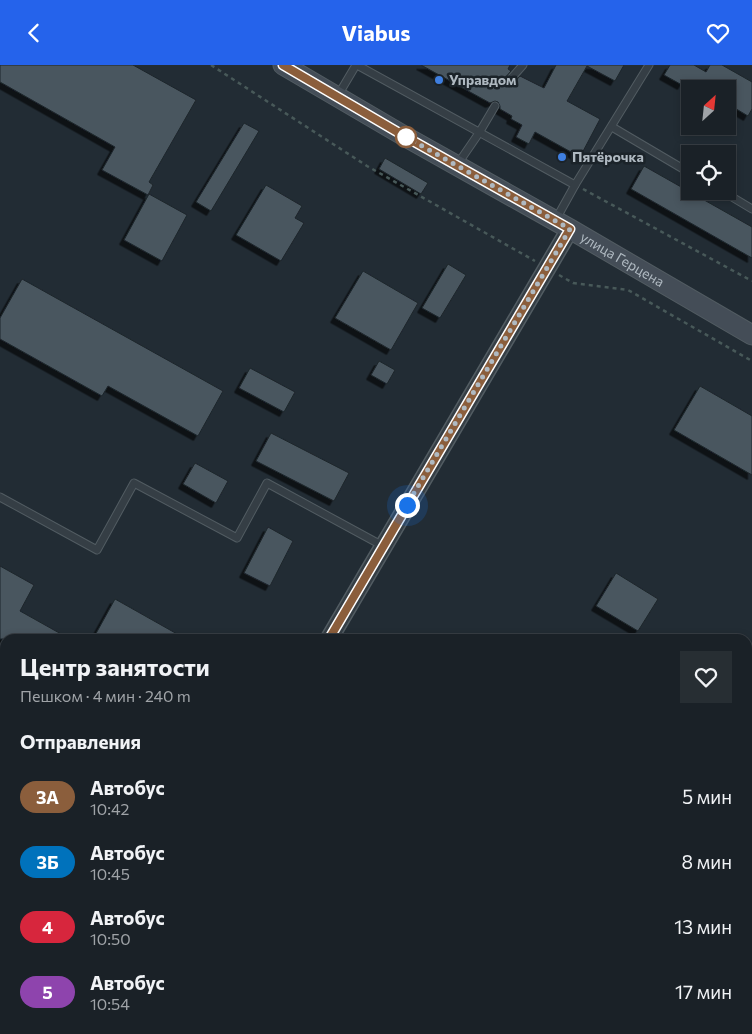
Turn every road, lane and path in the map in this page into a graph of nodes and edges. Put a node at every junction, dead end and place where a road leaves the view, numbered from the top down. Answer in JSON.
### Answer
{"nodes":[{"id":1,"x":211,"y":65,"type":"edge"},
{"id":2,"x":283,"y":65,"type":"edge"},
{"id":3,"x":357,"y":65,"type":"edge"},
{"id":4,"x":522,"y":65,"type":"edge"},
{"id":5,"x":649,"y":65,"type":"edge"},
{"id":6,"x":508,"y":82,"type":"dead end"},
{"id":7,"x":337,"y":97,"type":"junction"},
{"id":8,"x":495,"y":106,"type":"dead end"},
{"id":9,"x":612,"y":127,"type":"junction"},
{"id":10,"x":480,"y":133,"type":"junction"},
{"id":11,"x":457,"y":165,"type":"junction"},
{"id":12,"x":681,"y":168,"type":"edge"},
{"id":13,"x":575,"y":185,"type":"junction"},
{"id":14,"x":736,"y":199,"type":"edge"},
{"id":15,"x":752,"y":209,"type":"edge"},
{"id":16,"x":563,"y":225,"type":"junction"},
{"id":17,"x":547,"y":268,"type":"junction"},
{"id":18,"x":752,"y":281,"type":"edge"},
{"id":19,"x":752,"y":335,"type":"edge"},
{"id":20,"x":752,"y":361,"type":"edge"},
{"id":21,"x":0,"y":497,"type":"edge"},
{"id":22,"x":383,"y":546,"type":"junction"},
{"id":23,"x":332,"y":634,"type":"edge"}],
"edges":[{"from":1,"to":17,"type":"path"},
{"from":2,"to":7,"type":"main road","name":"улица Герцена"},
{"from":3,"to":7,"type":"lane"},
{"from":3,"to":10,"type":"lane"},
{"from":4,"to":6,"type":"lane"},
{"from":5,"to":9,"type":"lane"},
{"from":7,"to":11,"type":"main road","name":"улица Герцена"},
{"from":8,"to":10,"type":"lane"},
{"from":9,"to":12,"type":"lane"},
{"from":9,"to":13,"type":"lane"},
{"from":10,"to":11,"type":"lane"},
{"from":10,"to":13,"type":"lane"},
{"from":11,"to":16,"type":"main road","name":"улица Герцена"},
{"from":13,"to":16,"type":"lane"},
{"from":13,"to":18,"type":"path"},
{"from":14,"to":15,"type":"lane"},
{"from":16,"to":17,"type":"street"},
{"from":16,"to":19,"type":"main road","name":"улица Герцена"},
{"from":17,"to":20,"type":"path"},
{"from":17,"to":22,"type":"street"},
{"from":21,"to":22,"type":"lane"},
{"from":22,"to":23,"type":"street"}]}
